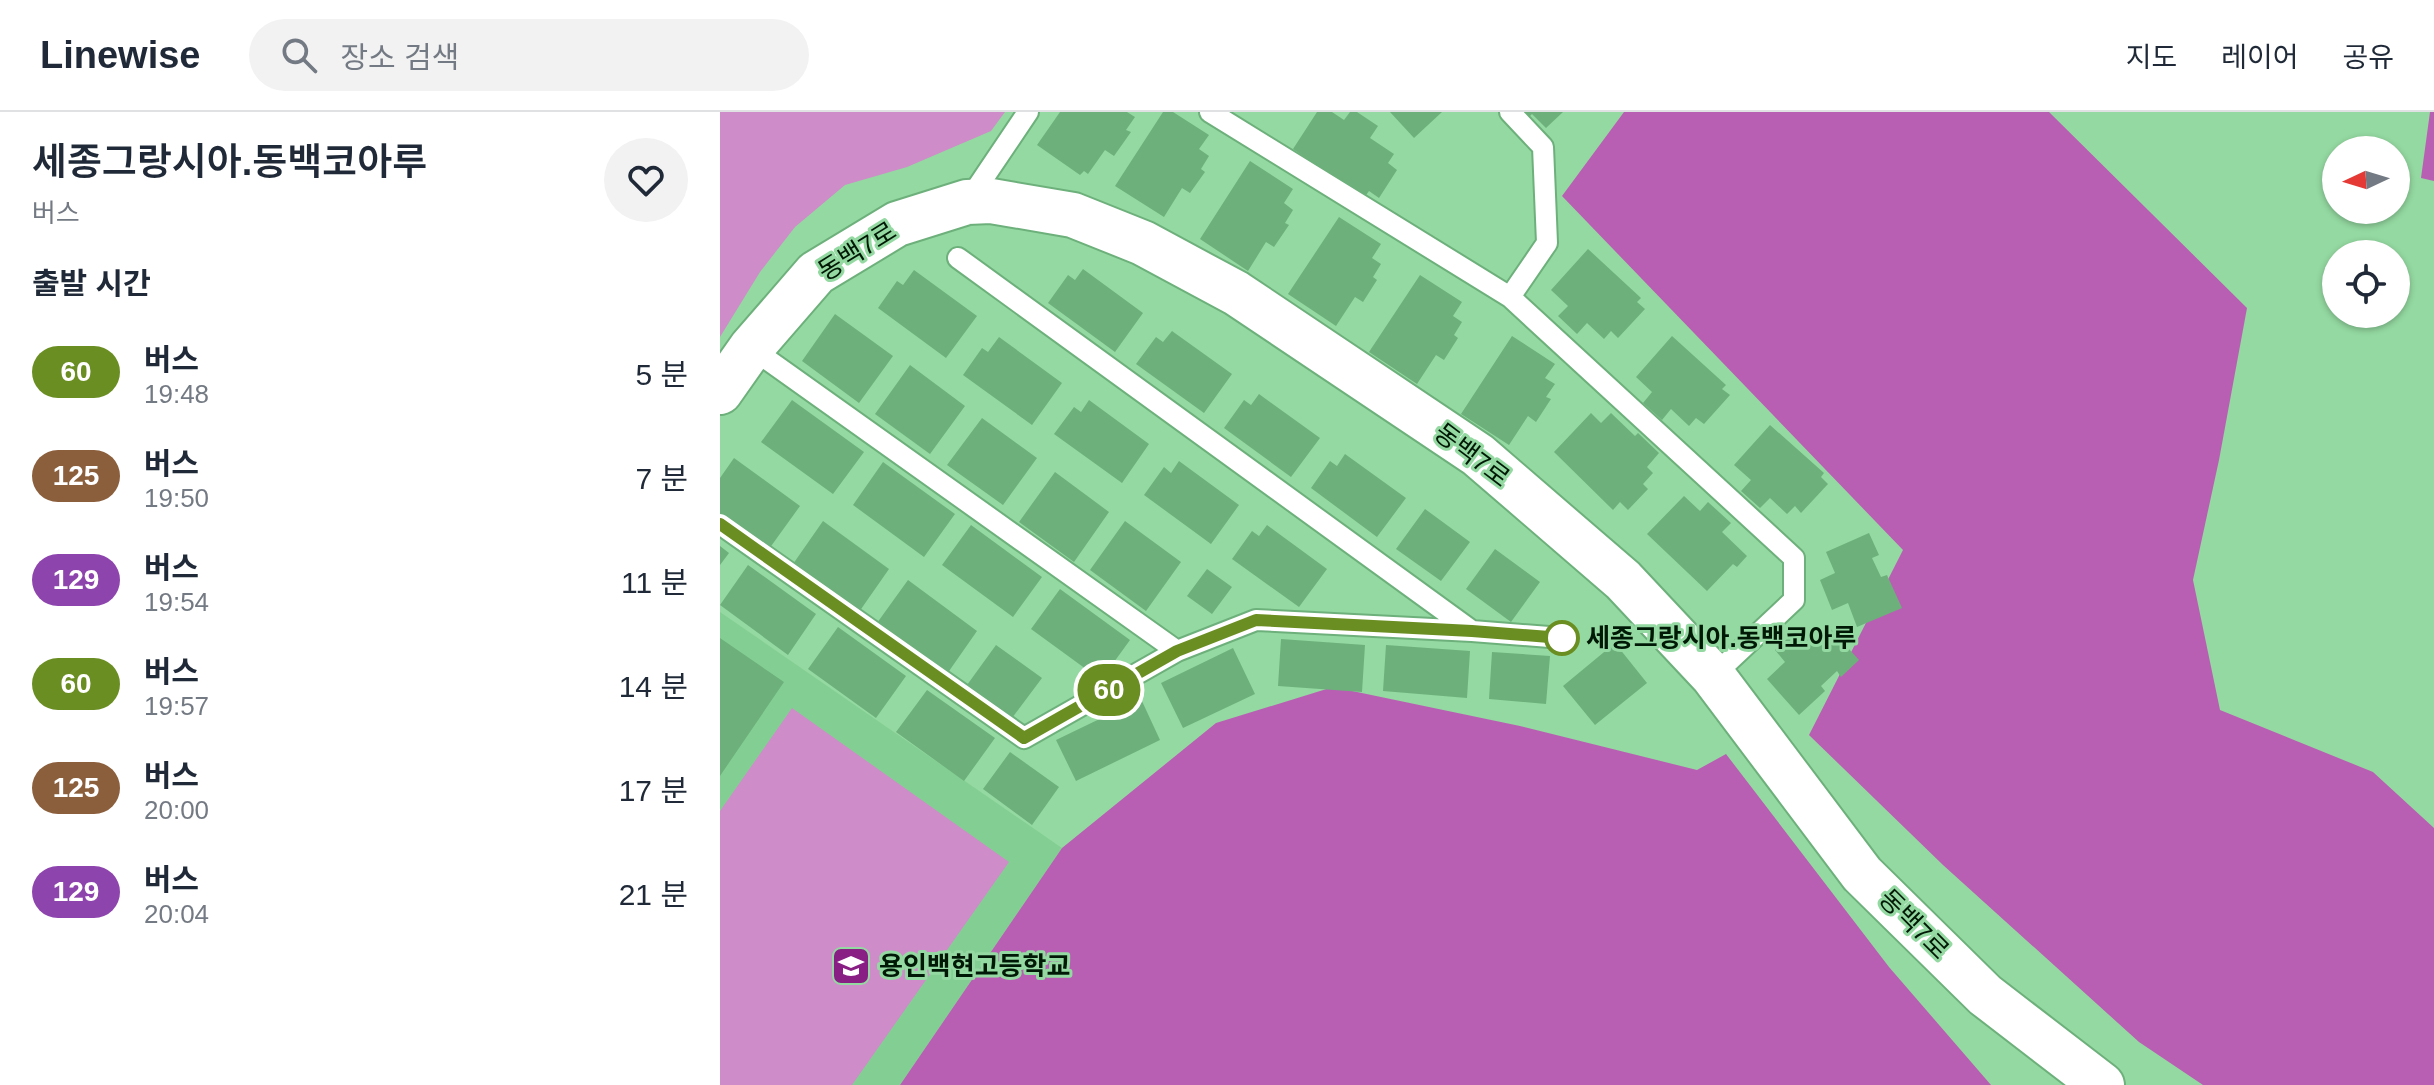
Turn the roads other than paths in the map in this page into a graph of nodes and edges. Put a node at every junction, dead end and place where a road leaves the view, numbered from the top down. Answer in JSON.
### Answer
{"nodes":[{"id":1,"x":1028,"y":112,"type":"edge"},
{"id":2,"x":1210,"y":112,"type":"edge"},
{"id":3,"x":1510,"y":112,"type":"edge"},
{"id":4,"x":967,"y":202,"type":"junction"},
{"id":5,"x":958,"y":258,"type":"dead end"},
{"id":6,"x":1510,"y":297,"type":"junction"},
{"id":7,"x":751,"y":348,"type":"junction"},
{"id":8,"x":720,"y":392,"type":"edge"},
{"id":9,"x":720,"y":524,"type":"edge"},
{"id":10,"x":1472,"y":631,"type":"junction"},
{"id":11,"x":1562,"y":638,"type":"dead end"},
{"id":12,"x":1177,"y":651,"type":"junction"},
{"id":13,"x":1713,"y":676,"type":"junction"},
{"id":14,"x":2102,"y":1085,"type":"edge"}],
"edges":[{"from":1,"to":4,"type":"lane"},
{"from":2,"to":6,"type":"lane"},
{"from":3,"to":6,"type":"lane"},
{"from":4,"to":7,"type":"street","name":"동백7로"},
{"from":4,"to":13,"type":"street","name":"동백7로"},
{"from":5,"to":10,"type":"lane"},
{"from":6,"to":13,"type":"lane"},
{"from":7,"to":8,"type":"street","name":"동백7로"},
{"from":7,"to":12,"type":"lane"},
{"from":9,"to":12,"type":"lane"},
{"from":10,"to":11,"type":"lane"},
{"from":10,"to":12,"type":"lane"},
{"from":13,"to":14,"type":"street","name":"동백7로"}]}
